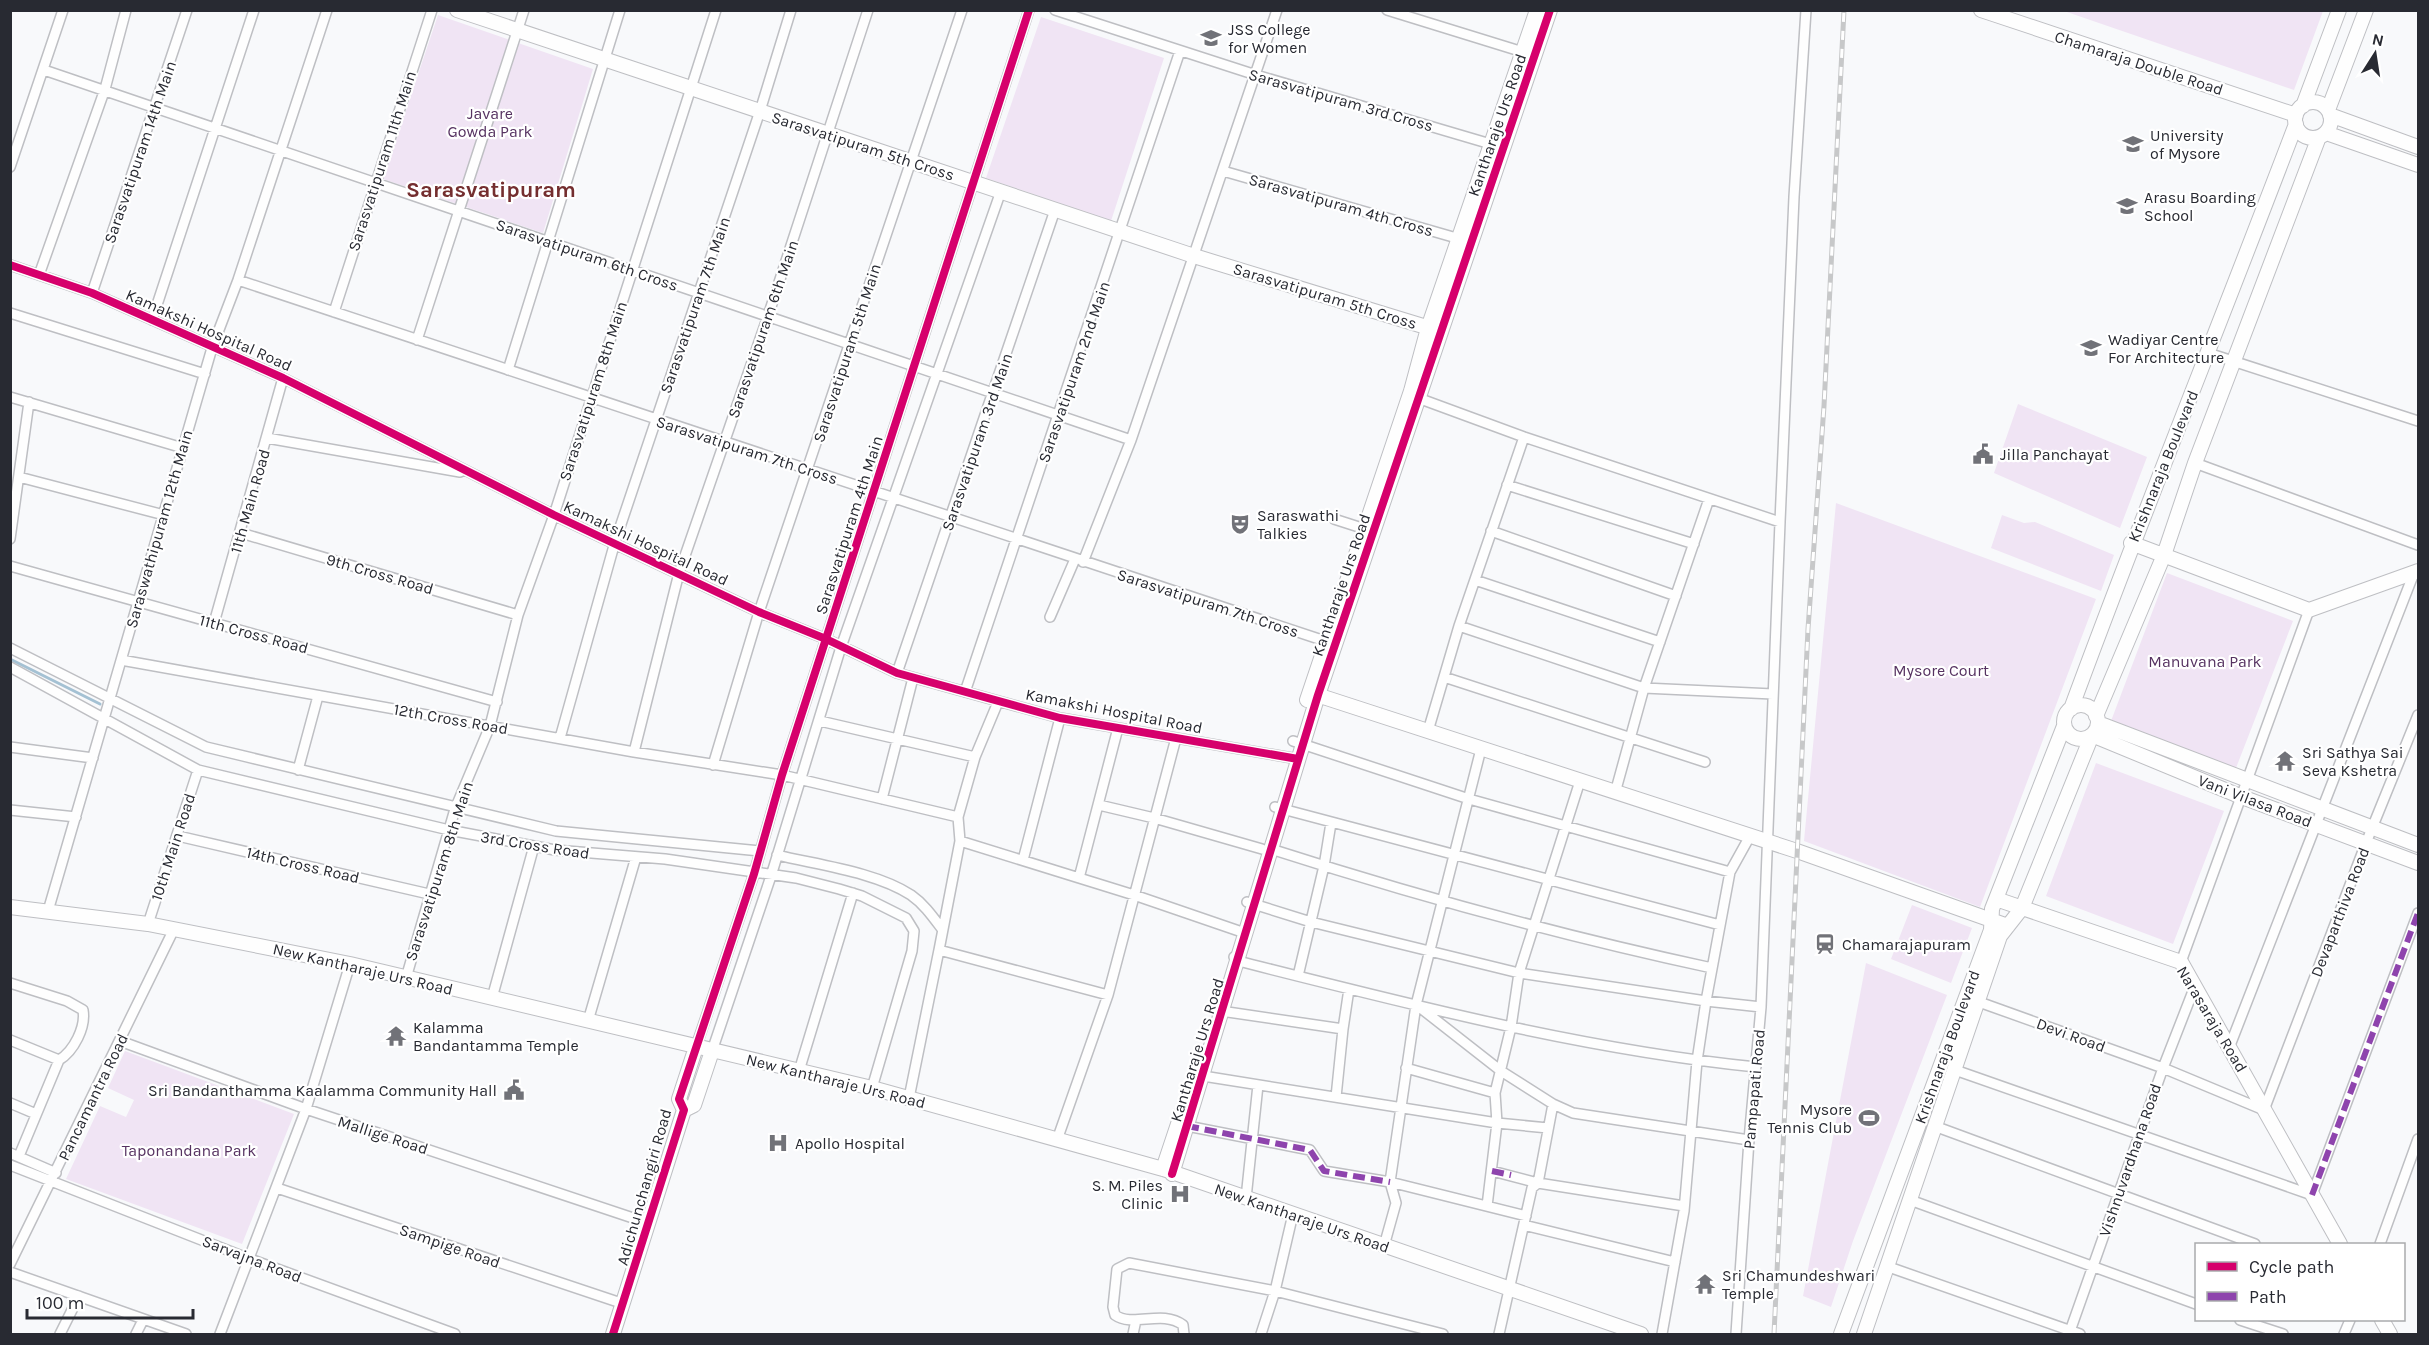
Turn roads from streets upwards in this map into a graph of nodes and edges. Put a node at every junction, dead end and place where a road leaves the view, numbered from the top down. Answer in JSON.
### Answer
{"nodes":[{"id":1,"x":63,"y":10,"type":"edge"},
{"id":2,"x":126,"y":10,"type":"edge"},
{"id":3,"x":187,"y":10,"type":"edge"},
{"id":4,"x":254,"y":10,"type":"edge"},
{"id":5,"x":327,"y":10,"type":"edge"},
{"id":6,"x":432,"y":10,"type":"edge"},
{"id":7,"x":457,"y":10,"type":"edge"},
{"id":8,"x":524,"y":10,"type":"edge"},
{"id":9,"x":620,"y":10,"type":"edge"},
{"id":10,"x":716,"y":10,"type":"edge"},
{"id":11,"x":791,"y":10,"type":"edge"},
{"id":12,"x":868,"y":10,"type":"edge"},
{"id":13,"x":962,"y":10,"type":"edge"},
{"id":14,"x":1029,"y":10,"type":"edge"},
{"id":15,"x":1055,"y":10,"type":"edge"},
{"id":16,"x":1277,"y":10,"type":"edge"},
{"id":17,"x":1387,"y":10,"type":"edge"},
{"id":18,"x":1537,"y":10,"type":"edge"},
{"id":19,"x":1550,"y":10,"type":"edge"},
{"id":20,"x":1806,"y":10,"type":"edge"},
{"id":21,"x":1981,"y":10,"type":"edge"},
{"id":22,"x":2339,"y":10,"type":"edge"},
{"id":23,"x":2366,"y":10,"type":"edge"},
{"id":24,"x":518,"y":31,"type":"junction"},
{"id":25,"x":1180,"y":51,"type":"junction"},
{"id":26,"x":1523,"y":52,"type":"junction"},
{"id":27,"x":605,"y":60,"type":"junction"},
{"id":28,"x":44,"y":70,"type":"junction"},
{"id":29,"x":1256,"y":75,"type":"junction"},
{"id":30,"x":690,"y":88,"type":"junction"},
{"id":31,"x":105,"y":89,"type":"junction"},
{"id":32,"x":155,"y":107,"type":"junction"},
{"id":33,"x":760,"y":111,"type":"junction"},
{"id":34,"x":2329,"y":113,"type":"junction"},
{"id":35,"x":2299,"y":115,"type":"junction"},
{"id":36,"x":216,"y":128,"type":"junction"},
{"id":37,"x":828,"y":134,"type":"junction"},
{"id":38,"x":2322,"y":135,"type":"junction"},
{"id":39,"x":1497,"y":146,"type":"junction"},
{"id":40,"x":2418,"y":147,"type":"edge"},
{"id":41,"x":280,"y":150,"type":"junction"},
{"id":42,"x":911,"y":162,"type":"junction"},
{"id":43,"x":11,"y":165,"type":"edge"},
{"id":44,"x":2418,"y":165,"type":"edge"},
{"id":45,"x":1223,"y":171,"type":"junction"},
{"id":46,"x":375,"y":182,"type":"junction"},
{"id":47,"x":974,"y":182,"type":"junction"},
{"id":48,"x":1001,"y":191,"type":"junction"},
{"id":49,"x":1055,"y":210,"type":"junction"},
{"id":50,"x":458,"y":211,"type":"junction"},
{"id":51,"x":1121,"y":231,"type":"junction"},
{"id":52,"x":1460,"y":239,"type":"junction"},
{"id":53,"x":550,"y":242,"type":"junction"},
{"id":54,"x":1194,"y":256,"type":"junction"},
{"id":55,"x":10,"y":265,"type":"edge"},
{"id":56,"x":631,"y":270,"type":"junction"},
{"id":57,"x":39,"y":275,"type":"junction"},
{"id":58,"x":238,"y":280,"type":"junction"},
{"id":59,"x":92,"y":293,"type":"junction"},
{"id":60,"x":699,"y":293,"type":"junction"},
{"id":61,"x":334,"y":312,"type":"junction"},
{"id":62,"x":10,"y":314,"type":"edge"},
{"id":63,"x":768,"y":316,"type":"junction"},
{"id":64,"x":152,"y":320,"type":"junction"},
{"id":65,"x":1434,"y":330,"type":"junction"},
{"id":66,"x":417,"y":340,"type":"junction"},
{"id":67,"x":851,"y":345,"type":"junction"},
{"id":68,"x":212,"y":348,"type":"junction"},
{"id":69,"x":2208,"y":353,"type":"junction"},
{"id":70,"x":2235,"y":361,"type":"junction"},
{"id":71,"x":914,"y":366,"type":"junction"},
{"id":72,"x":508,"y":370,"type":"junction"},
{"id":73,"x":205,"y":374,"type":"junction"},
{"id":74,"x":937,"y":374,"type":"junction"},
{"id":75,"x":283,"y":378,"type":"junction"},
{"id":76,"x":994,"y":394,"type":"junction"},
{"id":77,"x":10,"y":397,"type":"edge"},
{"id":78,"x":590,"y":397,"type":"junction"},
{"id":79,"x":1418,"y":398,"type":"junction"},
{"id":80,"x":29,"y":402,"type":"junction"},
{"id":81,"x":1059,"y":416,"type":"junction"},
{"id":82,"x":656,"y":419,"type":"junction"},
{"id":83,"x":2418,"y":421,"type":"edge"},
{"id":84,"x":1524,"y":437,"type":"junction"},
{"id":85,"x":267,"y":438,"type":"junction"},
{"id":86,"x":1131,"y":440,"type":"junction"},
{"id":87,"x":724,"y":442,"type":"junction"},
{"id":88,"x":183,"y":448,"type":"junction"},
{"id":89,"x":2196,"y":463,"type":"junction"},
{"id":90,"x":808,"y":470,"type":"junction"},
{"id":91,"x":471,"y":473,"type":"junction"},
{"id":92,"x":19,"y":477,"type":"junction"},
{"id":93,"x":1507,"y":485,"type":"junction"},
{"id":94,"x":873,"y":492,"type":"junction"},
{"id":95,"x":894,"y":498,"type":"junction"},
{"id":96,"x":1710,"y":499,"type":"junction"},
{"id":97,"x":554,"y":514,"type":"junction"},
{"id":98,"x":164,"y":515,"type":"junction"},
{"id":99,"x":951,"y":516,"type":"junction"},
{"id":100,"x":1334,"y":519,"type":"dead end"},
{"id":101,"x":1780,"y":522,"type":"junction"},
{"id":102,"x":1365,"y":529,"type":"junction"},
{"id":103,"x":1491,"y":531,"type":"junction"},
{"id":104,"x":241,"y":533,"type":"junction"},
{"id":105,"x":10,"y":539,"type":"edge"},
{"id":106,"x":1017,"y":539,"type":"junction"},
{"id":107,"x":615,"y":542,"type":"junction"},
{"id":108,"x":2131,"y":543,"type":"junction"},
{"id":109,"x":1694,"y":544,"type":"junction"},
{"id":110,"x":2418,"y":545,"type":"edge"},
{"id":111,"x":2164,"y":555,"type":"junction"},
{"id":112,"x":1079,"y":561,"type":"junction"},
{"id":113,"x":10,"y":566,"type":"edge"},
{"id":114,"x":2416,"y":572,"type":"edge"},
{"id":115,"x":679,"y":573,"type":"junction"},
{"id":116,"x":1475,"y":580,"type":"junction"},
{"id":117,"x":1676,"y":596,"type":"junction"},
{"id":118,"x":138,"y":603,"type":"junction"},
{"id":119,"x":2310,"y":610,"type":"junction"},
{"id":120,"x":759,"y":612,"type":"junction"},
{"id":121,"x":518,"y":615,"type":"junction"},
{"id":122,"x":1050,"y":616,"type":"dead end"},
{"id":123,"x":214,"y":623,"type":"junction"},
{"id":124,"x":1459,"y":626,"type":"junction"},
{"id":125,"x":826,"y":639,"type":"junction"},
{"id":126,"x":1325,"y":641,"type":"junction"},
{"id":127,"x":1660,"y":642,"type":"junction"},
{"id":128,"x":841,"y":647,"type":"junction"},
{"id":129,"x":10,"y":648,"type":"edge"},
{"id":130,"x":121,"y":660,"type":"junction"},
{"id":131,"x":10,"y":667,"type":"edge"},
{"id":132,"x":897,"y":673,"type":"junction"},
{"id":133,"x":1444,"y":677,"type":"junction"},
{"id":134,"x":913,"y":678,"type":"junction"},
{"id":135,"x":1644,"y":688,"type":"junction"},
{"id":136,"x":965,"y":692,"type":"junction"},
{"id":137,"x":1313,"y":694,"type":"junction"},
{"id":138,"x":1773,"y":694,"type":"junction"},
{"id":139,"x":318,"y":696,"type":"junction"},
{"id":140,"x":109,"y":699,"type":"junction"},
{"id":141,"x":497,"y":702,"type":"junction"},
{"id":142,"x":998,"y":702,"type":"junction"},
{"id":143,"x":2071,"y":709,"type":"junction"},
{"id":144,"x":2418,"y":715,"type":"edge"},
{"id":145,"x":104,"y":717,"type":"junction"},
{"id":146,"x":1060,"y":718,"type":"junction"},
{"id":147,"x":820,"y":721,"type":"junction"},
{"id":148,"x":2096,"y":725,"type":"junction"},
{"id":149,"x":490,"y":726,"type":"junction"},
{"id":150,"x":2064,"y":726,"type":"junction"},
{"id":151,"x":1118,"y":728,"type":"junction"},
{"id":152,"x":1428,"y":731,"type":"junction"},
{"id":153,"x":560,"y":738,"type":"junction"},
{"id":154,"x":1176,"y":738,"type":"junction"},
{"id":155,"x":1631,"y":738,"type":"junction"},
{"id":156,"x":897,"y":739,"type":"junction"},
{"id":157,"x":1298,"y":743,"type":"junction"},
{"id":158,"x":10,"y":747,"type":"edge"},
{"id":159,"x":1482,"y":749,"type":"junction"},
{"id":160,"x":634,"y":752,"type":"junction"},
{"id":161,"x":93,"y":758,"type":"junction"},
{"id":162,"x":975,"y":758,"type":"junction"},
{"id":163,"x":1293,"y":758,"type":"junction"},
{"id":164,"x":1705,"y":762,"type":"dead end"},
{"id":165,"x":713,"y":765,"type":"junction"},
{"id":166,"x":198,"y":770,"type":"junction"},
{"id":167,"x":298,"y":770,"type":"junction"},
{"id":168,"x":782,"y":775,"type":"junction"},
{"id":169,"x":802,"y":780,"type":"junction"},
{"id":170,"x":1580,"y":781,"type":"junction"},
{"id":171,"x":2248,"y":781,"type":"junction"},
{"id":172,"x":1616,"y":793,"type":"junction"},
{"id":173,"x":2242,"y":797,"type":"junction"},
{"id":174,"x":882,"y":799,"type":"junction"},
{"id":175,"x":1469,"y":799,"type":"junction"},
{"id":176,"x":1099,"y":806,"type":"junction"},
{"id":177,"x":1279,"y":808,"type":"junction"},
{"id":178,"x":455,"y":809,"type":"junction"},
{"id":179,"x":10,"y":810,"type":"edge"},
{"id":180,"x":2323,"y":810,"type":"junction"},
{"id":181,"x":76,"y":817,"type":"junction"},
{"id":182,"x":958,"y":817,"type":"junction"},
{"id":183,"x":1154,"y":818,"type":"junction"},
{"id":184,"x":1331,"y":823,"type":"junction"},
{"id":185,"x":2318,"y":825,"type":"junction"},
{"id":186,"x":1566,"y":826,"type":"junction"},
{"id":187,"x":2373,"y":828,"type":"junction"},
{"id":188,"x":449,"y":830,"type":"junction"},
{"id":189,"x":178,"y":836,"type":"junction"},
{"id":190,"x":1750,"y":836,"type":"junction"},
{"id":191,"x":960,"y":841,"type":"junction"},
{"id":192,"x":1770,"y":843,"type":"junction"},
{"id":193,"x":2366,"y":843,"type":"junction"},
{"id":194,"x":2418,"y":845,"type":"edge"},
{"id":195,"x":534,"y":846,"type":"junction"},
{"id":196,"x":1267,"y":849,"type":"junction"},
{"id":197,"x":760,"y":851,"type":"junction"},
{"id":198,"x":777,"y":855,"type":"junction"},
{"id":199,"x":636,"y":857,"type":"junction"},
{"id":200,"x":1454,"y":857,"type":"junction"},
{"id":201,"x":1023,"y":860,"type":"junction"},
{"id":202,"x":2418,"y":863,"type":"edge"},
{"id":203,"x":1324,"y":866,"type":"junction"},
{"id":204,"x":1730,"y":872,"type":"junction"},
{"id":205,"x":754,"y":874,"type":"junction"},
{"id":206,"x":771,"y":876,"type":"junction"},
{"id":207,"x":1079,"y":878,"type":"junction"},
{"id":208,"x":1549,"y":881,"type":"junction"},
{"id":209,"x":853,"y":893,"type":"junction"},
{"id":210,"x":429,"y":894,"type":"junction"},
{"id":211,"x":1134,"y":895,"type":"junction"},
{"id":212,"x":1996,"y":898,"type":"junction"},
{"id":213,"x":1442,"y":900,"type":"junction"},
{"id":214,"x":1251,"y":902,"type":"junction"},
{"id":215,"x":10,"y":907,"type":"edge"},
{"id":216,"x":2022,"y":908,"type":"junction"},
{"id":217,"x":48,"y":911,"type":"junction"},
{"id":218,"x":2418,"y":913,"type":"edge"},
{"id":219,"x":1991,"y":921,"type":"junction"},
{"id":220,"x":1311,"y":922,"type":"junction"},
{"id":221,"x":148,"y":924,"type":"junction"},
{"id":222,"x":1720,"y":925,"type":"junction"},
{"id":223,"x":2008,"y":926,"type":"junction"},
{"id":224,"x":1535,"y":927,"type":"junction"},
{"id":225,"x":174,"y":929,"type":"junction"},
{"id":226,"x":942,"y":929,"type":"junction"},
{"id":227,"x":1239,"y":931,"type":"junction"},
{"id":228,"x":939,"y":950,"type":"junction"},
{"id":229,"x":1428,"y":952,"type":"junction"},
{"id":230,"x":1235,"y":958,"type":"junction"},
{"id":231,"x":2181,"y":962,"type":"junction"},
{"id":232,"x":350,"y":964,"type":"junction"},
{"id":233,"x":1712,"y":968,"type":"junction"},
{"id":234,"x":1519,"y":973,"type":"junction"},
{"id":235,"x":1298,"y":976,"type":"junction"},
{"id":236,"x":406,"y":978,"type":"junction"},
{"id":237,"x":10,"y":983,"type":"edge"},
{"id":238,"x":2195,"y":986,"type":"junction"},
{"id":239,"x":1349,"y":989,"type":"junction"},
{"id":240,"x":1108,"y":995,"type":"junction"},
{"id":241,"x":492,"y":998,"type":"junction"},
{"id":242,"x":1706,"y":1001,"type":"junction"},
{"id":243,"x":1979,"y":1002,"type":"junction"},
{"id":244,"x":1416,"y":1005,"type":"junction"},
{"id":245,"x":1761,"y":1007,"type":"junction"},
{"id":246,"x":1219,"y":1011,"type":"junction"},
{"id":247,"x":588,"y":1021,"type":"junction"},
{"id":248,"x":1511,"y":1027,"type":"junction"},
{"id":249,"x":1343,"y":1029,"type":"junction"},
{"id":250,"x":10,"y":1040,"type":"edge"},
{"id":251,"x":120,"y":1041,"type":"junction"},
{"id":252,"x":696,"y":1047,"type":"junction"},
{"id":253,"x":2229,"y":1048,"type":"junction"},
{"id":254,"x":712,"y":1051,"type":"junction"},
{"id":255,"x":59,"y":1060,"type":"junction"},
{"id":256,"x":1697,"y":1061,"type":"junction"},
{"id":257,"x":1756,"y":1067,"type":"junction"},
{"id":258,"x":1406,"y":1068,"type":"junction"},
{"id":259,"x":2163,"y":1068,"type":"junction"},
{"id":260,"x":1955,"y":1070,"type":"junction"},
{"id":261,"x":799,"y":1071,"type":"junction"},
{"id":262,"x":1501,"y":1071,"type":"junction"},
{"id":263,"x":1203,"y":1076,"type":"junction"},
{"id":264,"x":1258,"y":1085,"type":"junction"},
{"id":265,"x":872,"y":1088,"type":"junction"},
{"id":266,"x":1495,"y":1094,"type":"junction"},
{"id":267,"x":1336,"y":1097,"type":"junction"},
{"id":268,"x":909,"y":1098,"type":"junction"},
{"id":269,"x":10,"y":1103,"type":"edge"},
{"id":270,"x":1553,"y":1104,"type":"junction"},
{"id":271,"x":1400,"y":1107,"type":"junction"},
{"id":272,"x":306,"y":1109,"type":"junction"},
{"id":273,"x":684,"y":1110,"type":"junction"},
{"id":274,"x":2264,"y":1110,"type":"junction"},
{"id":275,"x":36,"y":1114,"type":"junction"},
{"id":276,"x":1497,"y":1123,"type":"junction"},
{"id":277,"x":1187,"y":1126,"type":"junction"},
{"id":278,"x":1937,"y":1127,"type":"junction"},
{"id":279,"x":1548,"y":1128,"type":"junction"},
{"id":280,"x":1691,"y":1131,"type":"junction"},
{"id":281,"x":2139,"y":1136,"type":"junction"},
{"id":282,"x":1253,"y":1139,"type":"junction"},
{"id":283,"x":2418,"y":1139,"type":"edge"},
{"id":284,"x":1057,"y":1140,"type":"junction"},
{"id":285,"x":1749,"y":1140,"type":"junction"},
{"id":286,"x":15,"y":1155,"type":"edge"},
{"id":287,"x":11,"y":1166,"type":"edge"},
{"id":288,"x":1492,"y":1171,"type":"junction"},
{"id":289,"x":1168,"y":1172,"type":"junction"},
{"id":290,"x":56,"y":1173,"type":"junction"},
{"id":291,"x":51,"y":1182,"type":"junction"},
{"id":292,"x":1390,"y":1182,"type":"junction"},
{"id":293,"x":1538,"y":1183,"type":"junction"},
{"id":294,"x":277,"y":1188,"type":"junction"},
{"id":295,"x":2119,"y":1192,"type":"junction"},
{"id":296,"x":2312,"y":1195,"type":"junction"},
{"id":297,"x":1245,"y":1198,"type":"junction"},
{"id":298,"x":1910,"y":1200,"type":"junction"},
{"id":299,"x":1487,"y":1206,"type":"junction"},
{"id":300,"x":1684,"y":1206,"type":"junction"},
{"id":301,"x":1293,"y":1214,"type":"junction"},
{"id":302,"x":1525,"y":1221,"type":"junction"},
{"id":303,"x":648,"y":1223,"type":"junction"},
{"id":304,"x":2250,"y":1243,"type":"edge"},
{"id":305,"x":2339,"y":1243,"type":"edge"},
{"id":306,"x":2381,"y":1243,"type":"edge"},
{"id":307,"x":1384,"y":1246,"type":"junction"},
{"id":308,"x":250,"y":1259,"type":"junction"},
{"id":309,"x":1675,"y":1262,"type":"junction"},
{"id":310,"x":10,"y":1264,"type":"edge"},
{"id":311,"x":1886,"y":1266,"type":"junction"},
{"id":312,"x":2092,"y":1268,"type":"junction"},
{"id":313,"x":10,"y":1272,"type":"edge"},
{"id":314,"x":1509,"y":1289,"type":"junction"},
{"id":315,"x":1275,"y":1291,"type":"junction"},
{"id":316,"x":79,"y":1296,"type":"junction"},
{"id":317,"x":624,"y":1304,"type":"junction"},
{"id":318,"x":2195,"y":1304,"type":"edge"},
{"id":319,"x":143,"y":1320,"type":"junction"},
{"id":320,"x":1136,"y":1320,"type":"junction"},
{"id":321,"x":2243,"y":1321,"type":"edge"},
{"id":322,"x":2350,"y":1321,"type":"edge"},
{"id":323,"x":2383,"y":1321,"type":"edge"},
{"id":324,"x":1869,"y":1333,"type":"edge"},
{"id":325,"x":2070,"y":1333,"type":"edge"},
{"id":326,"x":60,"y":1335,"type":"edge"},
{"id":327,"x":136,"y":1335,"type":"edge"},
{"id":328,"x":186,"y":1335,"type":"edge"},
{"id":329,"x":220,"y":1335,"type":"edge"},
{"id":330,"x":455,"y":1335,"type":"edge"},
{"id":331,"x":613,"y":1335,"type":"edge"},
{"id":332,"x":1133,"y":1335,"type":"edge"},
{"id":333,"x":1184,"y":1335,"type":"edge"},
{"id":334,"x":1261,"y":1335,"type":"edge"},
{"id":335,"x":1443,"y":1335,"type":"edge"},
{"id":336,"x":1499,"y":1335,"type":"edge"},
{"id":337,"x":1641,"y":1335,"type":"edge"},
{"id":338,"x":1662,"y":1335,"type":"edge"},
{"id":339,"x":1736,"y":1335,"type":"edge"},
{"id":340,"x":1841,"y":1335,"type":"edge"},
{"id":341,"x":2080,"y":1335,"type":"edge"},
{"id":342,"x":2283,"y":1335,"type":"edge"},
{"id":343,"x":2344,"y":1335,"type":"edge"},
{"id":344,"x":2390,"y":1335,"type":"edge"}],
"edges":[{"from":1,"to":28,"type":"street"},
{"from":2,"to":31,"type":"street"},
{"from":3,"to":32,"type":"street","name":"Sarasvatipuram 14th Main"},
{"from":4,"to":36,"type":"street"},
{"from":5,"to":41,"type":"street","name":"Saraswathipuram 12th Main"},
{"from":6,"to":46,"type":"street","name":"Sarasvatipuram 11th Main"},
{"from":7,"to":24,"type":"street","name":"Sarasvatipuram 5th Cross"},
{"from":8,"to":24,"type":"street"},
{"from":9,"to":27,"type":"street"},
{"from":10,"to":30,"type":"street","name":"Sarasvatipuram 8th Main"},
{"from":11,"to":33,"type":"street","name":"Sarasvatipuram 7th Main"},
{"from":12,"to":37,"type":"street","name":"Sarasvatipuram 6th Main"},
{"from":13,"to":42,"type":"street","name":"Sarasvatipuram 5th Main"},
{"from":14,"to":47,"type":"street","name":"Sarasvatipuram 4th Main"},
{"from":15,"to":25,"type":"street","name":"Sarasvatipuram 3rd Cross"},
{"from":16,"to":29,"type":"street"},
{"from":17,"to":26,"type":"street"},
{"from":18,"to":26,"type":"street","name":"Kantharaje Urs Road"},
{"from":19,"to":39,"type":"street","name":"Kantharaje Urs Road"},
{"from":20,"to":101,"type":"street","name":"Pampapati Road"},
{"from":21,"to":35,"type":"street","name":"Chamaraja Double Road"},
{"from":22,"to":35,"type":"street","name":"Krishnaraja Boulevard"},
{"from":23,"to":34,"type":"street"},
{"from":24,"to":27,"type":"street","name":"Sarasvatipuram 5th Cross"},
{"from":24,"to":50,"type":"street"},
{"from":25,"to":29,"type":"street","name":"Sarasvatipuram 3rd Cross"},
{"from":25,"to":51,"type":"street","name":"Sarasvatipuram 2nd Main"},
{"from":26,"to":39,"type":"street","name":"Kantharaje Urs Road"},
{"from":27,"to":30,"type":"street","name":"Sarasvatipuram 5th Cross"},
{"from":27,"to":53,"type":"street"},
{"from":28,"to":31,"type":"street","name":"Sarasvatipuram 6th Cross"},
{"from":28,"to":43,"type":"street"},
{"from":29,"to":39,"type":"street","name":"Sarasvatipuram 3rd Cross"},
{"from":29,"to":45,"type":"street"},
{"from":30,"to":33,"type":"street","name":"Sarasvatipuram 5th Cross"},
{"from":30,"to":56,"type":"street","name":"Sarasvatipuram 8th Main"},
{"from":31,"to":32,"type":"street","name":"Sarasvatipuram 6th Cross"},
{"from":31,"to":57,"type":"street"},
{"from":32,"to":36,"type":"street","name":"Sarasvatipuram 6th Cross"},
{"from":32,"to":59,"type":"street","name":"Sarasvatipuram 14th Main"},
{"from":33,"to":37,"type":"street","name":"Sarasvatipuram 5th Cross"},
{"from":33,"to":60,"type":"street","name":"Sarasvatipuram 7th Main"},
{"from":34,"to":35,"type":"street"},
{"from":34,"to":38,"type":"street"},
{"from":34,"to":40,"type":"street"},
{"from":35,"to":38,"type":"street"},
{"from":35,"to":69,"type":"street","name":"Krishnaraja Boulevard"},
{"from":36,"to":41,"type":"street","name":"Sarasvatipuram 6th Cross"},
{"from":36,"to":64,"type":"street"},
{"from":37,"to":42,"type":"street","name":"Sarasvatipuram 5th Cross"},
{"from":37,"to":63,"type":"street","name":"Sarasvatipuram 6th Main"},
{"from":38,"to":44,"type":"street"},
{"from":38,"to":70,"type":"street","name":"Krishnaraja Boulevard"},
{"from":39,"to":52,"type":"street","name":"Kantharaje Urs Road"},
{"from":39,"to":65,"type":"street","name":"Kantharaje Urs Road"},
{"from":41,"to":46,"type":"street","name":"Sarasvatipuram 6th Cross"},
{"from":41,"to":58,"type":"street","name":"Saraswathipuram 12th Main"},
{"from":42,"to":47,"type":"street","name":"Sarasvatipuram 5th Cross"},
{"from":42,"to":67,"type":"street","name":"Sarasvatipuram 5th Main"},
{"from":45,"to":52,"type":"street","name":"Sarasvatipuram 4th Cross"},
{"from":45,"to":54,"type":"street"},
{"from":46,"to":50,"type":"street","name":"Sarasvatipuram 6th Cross"},
{"from":46,"to":61,"type":"street","name":"Sarasvatipuram 11th Main"},
{"from":47,"to":48,"type":"street","name":"Sarasvatipuram 5th Cross"},
{"from":47,"to":71,"type":"street","name":"Sarasvatipuram 4th Main"},
{"from":48,"to":49,"type":"street","name":"Sarasvatipuram 5th Cross"},
{"from":48,"to":74,"type":"street","name":"Sarasvatipuram 4th Main"},
{"from":49,"to":51,"type":"street","name":"Sarasvatipuram 5th Cross"},
{"from":49,"to":76,"type":"street","name":"Sarasvatipuram 3rd Main"},
{"from":50,"to":53,"type":"street","name":"Sarasvatipuram 6th Cross"},
{"from":50,"to":66,"type":"street"},
{"from":51,"to":54,"type":"street","name":"Sarasvatipuram 5th Cross"},
{"from":51,"to":81,"type":"street","name":"Sarasvatipuram 2nd Main"},
{"from":52,"to":65,"type":"street","name":"Kantharaje Urs Road"},
{"from":53,"to":56,"type":"street","name":"Sarasvatipuram 6th Cross"},
{"from":53,"to":72,"type":"street"},
{"from":54,"to":65,"type":"street","name":"Sarasvatipuram 5th Cross"},
{"from":54,"to":86,"type":"street"},
{"from":55,"to":57,"type":"street","name":"Kamakshi Hospital Road"},
{"from":56,"to":60,"type":"street","name":"Sarasvatipuram 6th Cross"},
{"from":56,"to":78,"type":"street","name":"Sarasvatipuram 8th Main"},
{"from":57,"to":59,"type":"street","name":"Kamakshi Hospital Road"},
{"from":58,"to":61,"type":"street","name":"Sarasvatipuram 7th Cross"},
{"from":58,"to":68,"type":"street","name":"Saraswathipuram 12th Main"},
{"from":59,"to":64,"type":"street","name":"Kamakshi Hospital Road"},
{"from":60,"to":63,"type":"street","name":"Sarasvatipuram 6th Cross"},
{"from":60,"to":82,"type":"street","name":"Sarasvatipuram 7th Main"},
{"from":61,"to":66,"type":"street","name":"Sarasvatipuram 7th Cross"},
{"from":62,"to":73,"type":"street"},
{"from":63,"to":67,"type":"street","name":"Sarasvatipuram 6th Cross"},
{"from":63,"to":87,"type":"street","name":"Sarasvatipuram 6th Main"},
{"from":64,"to":68,"type":"street","name":"Kamakshi Hospital Road"},
{"from":65,"to":79,"type":"street","name":"Kantharaje Urs Road"},
{"from":65,"to":102,"type":"street","name":"Kantharaje Urs Road"},
{"from":66,"to":72,"type":"street","name":"Sarasvatipuram 7th Cross"},
{"from":67,"to":71,"type":"street","name":"Sarasvatipuram 6th Cross"},
{"from":67,"to":90,"type":"street","name":"Sarasvatipuram 5th Main"},
{"from":68,"to":73,"type":"street","name":"Saraswathipuram 12th Main"},
{"from":68,"to":75,"type":"street","name":"Kamakshi Hospital Road"},
{"from":69,"to":70,"type":"street"},
{"from":69,"to":108,"type":"street","name":"Krishnaraja Boulevard"},
{"from":70,"to":83,"type":"street"},
{"from":70,"to":89,"type":"street","name":"Krishnaraja Boulevard"},
{"from":71,"to":74,"type":"street","name":"Sarasvatipuram 6th Cross"},
{"from":71,"to":94,"type":"street","name":"Sarasvatipuram 4th Main"},
{"from":72,"to":78,"type":"street","name":"Sarasvatipuram 7th Cross"},
{"from":73,"to":88,"type":"street","name":"Saraswathipuram 12th Main"},
{"from":74,"to":76,"type":"street","name":"Sarasvatipuram 6th Cross"},
{"from":74,"to":95,"type":"street","name":"Sarasvatipuram 4th Main"},
{"from":75,"to":85,"type":"street","name":"11th Main Road"},
{"from":75,"to":91,"type":"street","name":"Kamakshi Hospital Road"},
{"from":76,"to":81,"type":"street","name":"Sarasvatipuram 6th Cross"},
{"from":76,"to":99,"type":"street","name":"Sarasvatipuram 3rd Main"},
{"from":77,"to":80,"type":"street"},
{"from":78,"to":82,"type":"street","name":"Sarasvatipuram 7th Cross"},
{"from":78,"to":97,"type":"street","name":"Sarasvatipuram 8th Main"},
{"from":79,"to":84,"type":"street"},
{"from":79,"to":137,"type":"street","name":"Kantharaje Urs Road"},
{"from":80,"to":88,"type":"street"},
{"from":80,"to":92,"type":"street"},
{"from":81,"to":86,"type":"street","name":"Sarasvatipuram 6th Cross"},
{"from":81,"to":106,"type":"street","name":"Sarasvatipuram 2nd Main"},
{"from":82,"to":87,"type":"street","name":"Sarasvatipuram 7th Cross"},
{"from":82,"to":107,"type":"street","name":"Sarasvatipuram 7th Main"},
{"from":84,"to":93,"type":"street"},
{"from":84,"to":96,"type":"street"},
{"from":85,"to":91,"type":"street"},
{"from":85,"to":104,"type":"street","name":"11th Main Road"},
{"from":86,"to":112,"type":"street"},
{"from":87,"to":90,"type":"street","name":"Sarasvatipuram 7th Cross"},
{"from":87,"to":115,"type":"street","name":"Sarasvatipuram 6th Main"},
{"from":88,"to":98,"type":"street","name":"Saraswathipuram 12th Main"},
{"from":89,"to":110,"type":"street"},
{"from":89,"to":111,"type":"street","name":"Krishnaraja Boulevard"},
{"from":90,"to":94,"type":"street","name":"Sarasvatipuram 7th Cross"},
{"from":90,"to":120,"type":"street","name":"Sarasvatipuram 5th Main"},
{"from":91,"to":97,"type":"street","name":"Kamakshi Hospital Road"},
{"from":92,"to":98,"type":"street"},
{"from":92,"to":105,"type":"street"},
{"from":93,"to":103,"type":"street"},
{"from":93,"to":109,"type":"street"},
{"from":94,"to":95,"type":"street","name":"Sarasvatipuram 7th Cross"},
{"from":94,"to":125,"type":"street","name":"Sarasvatipuram 4th Main"},
{"from":95,"to":99,"type":"street","name":"Sarasvatipuram 7th Cross"},
{"from":95,"to":128,"type":"street","name":"Sarasvatipuram 4th Main"},
{"from":96,"to":101,"type":"street"},
{"from":96,"to":109,"type":"street"},
{"from":97,"to":107,"type":"street","name":"Kamakshi Hospital Road"},
{"from":97,"to":121,"type":"street","name":"Sarasvatipuram 8th Main"},
{"from":98,"to":118,"type":"street","name":"Saraswathipuram 12th Main"},
{"from":99,"to":106,"type":"street","name":"Sarasvatipuram 7th Cross"},
{"from":99,"to":132,"type":"street","name":"Sarasvatipuram 3rd Main"},
{"from":100,"to":102,"type":"street"},
{"from":101,"to":138,"type":"street","name":"Pampapati Road"},
{"from":102,"to":126,"type":"street","name":"Kantharaje Urs Road"},
{"from":103,"to":116,"type":"street"},
{"from":103,"to":117,"type":"street"},
{"from":104,"to":121,"type":"street","name":"9th Cross Road"},
{"from":104,"to":123,"type":"street","name":"11th Main Road"},
{"from":106,"to":112,"type":"street","name":"Sarasvatipuram 7th Cross"},
{"from":106,"to":136,"type":"street","name":"Sarasvatipuram 2nd Main"},
{"from":107,"to":115,"type":"street","name":"Kamakshi Hospital Road"},
{"from":107,"to":153,"type":"street","name":"Sarasvatipuram 7th Main"},
{"from":108,"to":111,"type":"street"},
{"from":108,"to":143,"type":"street","name":"Krishnaraja Boulevard"},
{"from":109,"to":117,"type":"street"},
{"from":111,"to":119,"type":"street"},
{"from":111,"to":148,"type":"street","name":"Krishnaraja Boulevard"},
{"from":112,"to":122,"type":"street"},
{"from":112,"to":126,"type":"street","name":"Sarasvatipuram 7th Cross"},
{"from":113,"to":118,"type":"street","name":"11th Cross Road"},
{"from":114,"to":119,"type":"street"},
{"from":114,"to":180,"type":"street"},
{"from":115,"to":120,"type":"street","name":"Kamakshi Hospital Road"},
{"from":115,"to":160,"type":"street","name":"Sarasvatipuram 6th Main"},
{"from":116,"to":124,"type":"street"},
{"from":116,"to":127,"type":"street"},
{"from":117,"to":127,"type":"street"},
{"from":118,"to":123,"type":"street","name":"11th Cross Road"},
{"from":118,"to":130,"type":"street","name":"Saraswathipuram 12th Main"},
{"from":119,"to":171,"type":"street"},
{"from":120,"to":125,"type":"street","name":"Kamakshi Hospital Road"},
{"from":120,"to":165,"type":"street","name":"Sarasvatipuram 5th Main"},
{"from":121,"to":141,"type":"street","name":"Sarasvatipuram 8th Main"},
{"from":123,"to":141,"type":"street","name":"11th Cross Road"},
{"from":124,"to":133,"type":"street"},
{"from":124,"to":135,"type":"street"},
{"from":125,"to":128,"type":"street","name":"Kamakshi Hospital Road"},
{"from":125,"to":168,"type":"street","name":"Sarasvatipuram 4th Main"},
{"from":126,"to":137,"type":"street","name":"Kantharaje Urs Road"},
{"from":127,"to":135,"type":"street"},
{"from":128,"to":132,"type":"street","name":"Kamakshi Hospital Road"},
{"from":128,"to":147,"type":"street","name":"Sarasvatipuram 4th Main"},
{"from":129,"to":140,"type":"street","name":"3rd Cross Road"},
{"from":130,"to":139,"type":"street","name":"12th Cross Road"},
{"from":130,"to":140,"type":"street","name":"Saraswathipuram 12th Main"},
{"from":131,"to":145,"type":"street","name":"3rd Cross Road"},
{"from":132,"to":134,"type":"street","name":"Kamakshi Hospital Road"},
{"from":133,"to":152,"type":"street"},
{"from":133,"to":155,"type":"street"},
{"from":134,"to":136,"type":"street","name":"Kamakshi Hospital Road"},
{"from":134,"to":156,"type":"street"},
{"from":135,"to":138,"type":"street"},
{"from":135,"to":155,"type":"street"},
{"from":136,"to":142,"type":"street","name":"Kamakshi Hospital Road"},
{"from":137,"to":152,"type":"street"},
{"from":137,"to":157,"type":"street","name":"Kantharaje Urs Road"},
{"from":138,"to":192,"type":"street","name":"Pampapati Road"},
{"from":139,"to":149,"type":"street","name":"12th Cross Road"},
{"from":139,"to":167,"type":"street"},
{"from":140,"to":145,"type":"street","name":"Saraswathipuram 12th Main"},
{"from":140,"to":167,"type":"street","name":"3rd Cross Road"},
{"from":141,"to":149,"type":"street","name":"Sarasvatipuram 8th Main"},
{"from":142,"to":146,"type":"street","name":"Kamakshi Hospital Road"},
{"from":142,"to":162,"type":"street"},
{"from":143,"to":148,"type":"street"},
{"from":143,"to":150,"type":"street"},
{"from":144,"to":187,"type":"street","name":"Devaparthiva Road"},
{"from":145,"to":161,"type":"street","name":"Saraswathipuram 12th Main"},
{"from":145,"to":166,"type":"street","name":"3rd Cross Road"},
{"from":146,"to":151,"type":"street","name":"Kamakshi Hospital Road"},
{"from":146,"to":201,"type":"street"},
{"from":147,"to":156,"type":"street"},
{"from":147,"to":169,"type":"street","name":"Sarasvatipuram 4th Main"},
{"from":148,"to":150,"type":"street"},
{"from":148,"to":171,"type":"street","name":"Vani Vilasa Road"},
{"from":148,"to":173,"type":"street","name":"Vani Vilasa Road"},
{"from":148,"to":216,"type":"street","name":"Krishnaraja Boulevard"},
{"from":149,"to":153,"type":"street","name":"12th Cross Road"},
{"from":149,"to":178,"type":"street","name":"Sarasvatipuram 8th Main"},
{"from":150,"to":212,"type":"street","name":"Krishnaraja Boulevard"},
{"from":151,"to":154,"type":"street","name":"Kamakshi Hospital Road"},
{"from":151,"to":176,"type":"street"},
{"from":152,"to":159,"type":"street"},
{"from":153,"to":160,"type":"street","name":"12th Cross Road"},
{"from":154,"to":163,"type":"street","name":"Kamakshi Hospital Road"},
{"from":154,"to":183,"type":"street"},
{"from":155,"to":164,"type":"street"},
{"from":155,"to":172,"type":"street"},
{"from":156,"to":162,"type":"street"},
{"from":156,"to":174,"type":"street"},
{"from":157,"to":163,"type":"street","name":"Kantharaje Urs Road"},
{"from":157,"to":175,"type":"street"},
{"from":158,"to":161,"type":"street"},
{"from":159,"to":170,"type":"street"},
{"from":159,"to":175,"type":"street"},
{"from":160,"to":165,"type":"street","name":"12th Cross Road"},
{"from":161,"to":181,"type":"street","name":"Saraswathipuram 12th Main"},
{"from":162,"to":182,"type":"street"},
{"from":163,"to":177,"type":"street","name":"Kantharaje Urs Road"},
{"from":165,"to":168,"type":"street","name":"12th Cross Road"},
{"from":166,"to":188,"type":"street","name":"3rd Cross Road"},
{"from":166,"to":189,"type":"street","name":"10th Main Road"},
{"from":167,"to":178,"type":"street","name":"3rd Cross Road"},
{"from":168,"to":169,"type":"street","name":"12th Cross Road"},
{"from":168,"to":197,"type":"street","name":"Sarasvatipuram 4th Main"},
{"from":169,"to":174,"type":"street","name":"12th Cross Road"},
{"from":169,"to":198,"type":"street","name":"Sarasvatipuram 4th Main"},
{"from":170,"to":172,"type":"street"},
{"from":170,"to":186,"type":"street"},
{"from":171,"to":173,"type":"street"},
{"from":171,"to":180,"type":"street","name":"Vani Vilasa Road"},
{"from":172,"to":190,"type":"street"},
{"from":173,"to":185,"type":"street","name":"Vani Vilasa Road"},
{"from":173,"to":231,"type":"street"},
{"from":174,"to":182,"type":"street","name":"12th Cross Road"},
{"from":175,"to":186,"type":"street"},
{"from":175,"to":200,"type":"street"},
{"from":176,"to":183,"type":"street"},
{"from":176,"to":207,"type":"street"},
{"from":177,"to":184,"type":"street"},
{"from":177,"to":196,"type":"street","name":"Kantharaje Urs Road"},
{"from":178,"to":188,"type":"street","name":"Sarasvatipuram 8th Main"},
{"from":178,"to":197,"type":"street","name":"3rd Cross Road"},
{"from":179,"to":181,"type":"street"},
{"from":180,"to":185,"type":"street"},
{"from":180,"to":187,"type":"street","name":"Vani Vilasa Road"},
{"from":181,"to":217,"type":"street","name":"Saraswathipuram 12th Main"},
{"from":182,"to":191,"type":"street"},
{"from":183,"to":196,"type":"street"},
{"from":183,"to":211,"type":"street"},
{"from":184,"to":200,"type":"street"},
{"from":184,"to":203,"type":"street"},
{"from":185,"to":193,"type":"street","name":"Vani Vilasa Road"},
{"from":185,"to":253,"type":"street"},
{"from":186,"to":204,"type":"street"},
{"from":186,"to":208,"type":"street"},
{"from":187,"to":193,"type":"street","name":"Devaparthiva Road"},
{"from":187,"to":194,"type":"street","name":"Vani Vilasa Road"},
{"from":188,"to":195,"type":"street","name":"3rd Cross Road"},
{"from":188,"to":210,"type":"street","name":"Sarasvatipuram 8th Main"},
{"from":189,"to":210,"type":"street","name":"14th Cross Road"},
{"from":189,"to":221,"type":"street","name":"10th Main Road"},
{"from":190,"to":192,"type":"street"},
{"from":190,"to":204,"type":"street"},
{"from":191,"to":201,"type":"street"},
{"from":191,"to":226,"type":"street"},
{"from":192,"to":219,"type":"street"},
{"from":192,"to":245,"type":"street","name":"Pampapati Road"},
{"from":193,"to":202,"type":"street","name":"Vani Vilasa Road"},
{"from":193,"to":274,"type":"street","name":"Devaparthiva Road"},
{"from":195,"to":199,"type":"street","name":"3rd Cross Road"},
{"from":195,"to":241,"type":"street"},
{"from":196,"to":203,"type":"street"},
{"from":196,"to":214,"type":"street","name":"Kantharaje Urs Road"},
{"from":197,"to":205,"type":"street","name":"Sarasvatipuram 4th Main"},
{"from":198,"to":206,"type":"street","name":"Sarasvatipuram 4th Main"},
{"from":198,"to":226,"type":"street"},
{"from":199,"to":205,"type":"street","name":"3rd Cross Road"},
{"from":199,"to":247,"type":"street"},
{"from":200,"to":208,"type":"street"},
{"from":200,"to":213,"type":"street"},
{"from":201,"to":207,"type":"street"},
{"from":203,"to":213,"type":"street"},
{"from":203,"to":220,"type":"street"},
{"from":204,"to":222,"type":"street"},
{"from":205,"to":206,"type":"street","name":"3rd Cross Road"},
{"from":205,"to":252,"type":"street","name":"Sarasvatipuram 4th Main"},
{"from":206,"to":209,"type":"street","name":"3rd Cross Road"},
{"from":206,"to":254,"type":"street","name":"Sarasvatipuram 4th Main"},
{"from":207,"to":211,"type":"street"},
{"from":208,"to":222,"type":"street"},
{"from":208,"to":224,"type":"street"},
{"from":209,"to":261,"type":"street"},
{"from":209,"to":265,"type":"street","name":"3rd Cross Road"},
{"from":210,"to":236,"type":"street","name":"Sarasvatipuram 8th Main"},
{"from":211,"to":227,"type":"street"},
{"from":211,"to":240,"type":"street"},
{"from":212,"to":216,"type":"street","name":"Narasaraja Road"},
{"from":212,"to":219,"type":"street","name":"Krishnaraja Boulevard"},
{"from":213,"to":224,"type":"street"},
{"from":213,"to":229,"type":"street"},
{"from":214,"to":220,"type":"street"},
{"from":214,"to":227,"type":"street","name":"Kantharaje Urs Road"},
{"from":214,"to":230,"type":"street","name":"Kantharaje Urs Road"},
{"from":215,"to":217,"type":"street","name":"New Kantharaje Urs Road"},
{"from":216,"to":223,"type":"street","name":"Krishnaraja Boulevard"},
{"from":216,"to":231,"type":"street","name":"Narasaraja Road"},
{"from":217,"to":221,"type":"street","name":"New Kantharaje Urs Road"},
{"from":218,"to":296,"type":"street"},
{"from":219,"to":223,"type":"street"},
{"from":219,"to":340,"type":"street","name":"Krishnaraja Boulevard"},
{"from":220,"to":229,"type":"street"},
{"from":220,"to":235,"type":"street"},
{"from":221,"to":225,"type":"street","name":"New Kantharaje Urs Road"},
{"from":222,"to":233,"type":"street"},
{"from":223,"to":243,"type":"street","name":"Krishnaraja Boulevard"},
{"from":224,"to":233,"type":"street"},
{"from":224,"to":234,"type":"street"},
{"from":225,"to":232,"type":"street","name":"New Kantharaje Urs Road"},
{"from":225,"to":251,"type":"street","name":"Pancamantra Road"},
{"from":226,"to":228,"type":"street"},
{"from":227,"to":230,"type":"street","name":"Kantharaje Urs Road"},
{"from":228,"to":240,"type":"street"},
{"from":228,"to":268,"type":"street"},
{"from":229,"to":234,"type":"street"},
{"from":229,"to":244,"type":"street"},
{"from":230,"to":235,"type":"street"},
{"from":230,"to":246,"type":"street","name":"Kantharaje Urs Road"},
{"from":231,"to":238,"type":"street","name":"Narasaraja Road"},
{"from":232,"to":236,"type":"street","name":"New Kantharaje Urs Road"},
{"from":232,"to":272,"type":"street"},
{"from":233,"to":242,"type":"street"},
{"from":234,"to":242,"type":"street"},
{"from":234,"to":248,"type":"street"},
{"from":235,"to":239,"type":"street"},
{"from":236,"to":241,"type":"street","name":"New Kantharaje Urs Road"},
{"from":237,"to":255,"type":"street"},
{"from":238,"to":253,"type":"street","name":"Narasaraja Road"},
{"from":238,"to":259,"type":"street","name":"Vishnuvardhana Road"},
{"from":239,"to":244,"type":"street"},
{"from":239,"to":249,"type":"street"},
{"from":240,"to":284,"type":"street"},
{"from":241,"to":247,"type":"street","name":"New Kantharaje Urs Road"},
{"from":242,"to":245,"type":"street"},
{"from":242,"to":256,"type":"street"},
{"from":243,"to":259,"type":"street","name":"Devi Road"},
{"from":243,"to":260,"type":"street","name":"Krishnaraja Boulevard"},
{"from":244,"to":248,"type":"street"},
{"from":244,"to":258,"type":"street"},
{"from":244,"to":262,"type":"street"},
{"from":245,"to":257,"type":"street","name":"Pampapati Road"},
{"from":246,"to":249,"type":"street"},
{"from":246,"to":263,"type":"street","name":"Kantharaje Urs Road"},
{"from":246,"to":289,"type":"street","name":"Kantharaje Urs Road"},
{"from":247,"to":252,"type":"street","name":"New Kantharaje Urs Road"},
{"from":248,"to":256,"type":"street"},
{"from":248,"to":262,"type":"street"},
{"from":249,"to":267,"type":"street"},
{"from":250,"to":255,"type":"street"},
{"from":251,"to":272,"type":"street","name":"Mallige Road"},
{"from":251,"to":290,"type":"street","name":"Pancamantra Road"},
{"from":252,"to":254,"type":"street","name":"New Kantharaje Urs Road"},
{"from":252,"to":273,"type":"street","name":"Adichunchangiri Road"},
{"from":253,"to":274,"type":"street","name":"Narasaraja Road"},
{"from":254,"to":261,"type":"street","name":"New Kantharaje Urs Road"},
{"from":254,"to":273,"type":"street","name":"Adichunchangiri Road"},
{"from":255,"to":275,"type":"street"},
{"from":256,"to":257,"type":"street"},
{"from":256,"to":280,"type":"street"},
{"from":257,"to":285,"type":"street","name":"Pampapati Road"},
{"from":258,"to":266,"type":"street"},
{"from":258,"to":271,"type":"street"},
{"from":259,"to":274,"type":"street","name":"Devi Road"},
{"from":259,"to":281,"type":"street","name":"Vishnuvardhana Road"},
{"from":260,"to":278,"type":"street","name":"Krishnaraja Boulevard"},
{"from":260,"to":281,"type":"street"},
{"from":261,"to":265,"type":"street","name":"New Kantharaje Urs Road"},
{"from":262,"to":266,"type":"street"},
{"from":262,"to":270,"type":"street"},
{"from":263,"to":264,"type":"street"},
{"from":263,"to":277,"type":"street","name":"Kantharaje Urs Road"},
{"from":264,"to":267,"type":"street"},
{"from":264,"to":282,"type":"street"},
{"from":265,"to":268,"type":"street","name":"New Kantharaje Urs Road"},
{"from":266,"to":276,"type":"street"},
{"from":267,"to":271,"type":"street"},
{"from":268,"to":284,"type":"street","name":"New Kantharaje Urs Road"},
{"from":269,"to":275,"type":"street"},
{"from":270,"to":279,"type":"street"},
{"from":270,"to":280,"type":"street"},
{"from":271,"to":276,"type":"street"},
{"from":271,"to":292,"type":"street"},
{"from":272,"to":294,"type":"street"},
{"from":272,"to":303,"type":"street","name":"Mallige Road"},
{"from":273,"to":303,"type":"street","name":"Adichunchangiri Road"},
{"from":274,"to":296,"type":"street","name":"Narasaraja Road"},
{"from":275,"to":286,"type":"street"},
{"from":276,"to":279,"type":"street"},
{"from":276,"to":288,"type":"street"},
{"from":277,"to":282,"type":"street"},
{"from":277,"to":289,"type":"street","name":"Kantharaje Urs Road"},
{"from":278,"to":295,"type":"street"},
{"from":278,"to":298,"type":"street","name":"Krishnaraja Boulevard"},
{"from":279,"to":293,"type":"street"},
{"from":280,"to":285,"type":"street"},
{"from":280,"to":300,"type":"street"},
{"from":281,"to":295,"type":"street","name":"Vishnuvardhana Road"},
{"from":281,"to":296,"type":"street"},
{"from":282,"to":292,"type":"street"},
{"from":282,"to":297,"type":"street"},
{"from":283,"to":306,"type":"street"},
{"from":284,"to":289,"type":"street","name":"New Kantharaje Urs Road"},
{"from":285,"to":339,"type":"street","name":"Pampapati Road"},
{"from":286,"to":290,"type":"street"},
{"from":287,"to":291,"type":"street","name":"Sarvajna Road"},
{"from":288,"to":293,"type":"street"},
{"from":288,"to":299,"type":"street"},
{"from":289,"to":297,"type":"street","name":"New Kantharaje Urs Road"},
{"from":290,"to":291,"type":"street","name":"Pancamantra Road"},
{"from":291,"to":308,"type":"street","name":"Sarvajna Road"},
{"from":291,"to":310,"type":"street","name":"Pancamantra Road"},
{"from":292,"to":299,"type":"street"},
{"from":292,"to":307,"type":"street"},
{"from":293,"to":300,"type":"street"},
{"from":293,"to":302,"type":"street"},
{"from":294,"to":308,"type":"street"},
{"from":294,"to":317,"type":"street","name":"Sampige Road"},
{"from":295,"to":304,"type":"street"},
{"from":295,"to":312,"type":"street","name":"Vishnuvardhana Road"},
{"from":296,"to":305,"type":"street","name":"Narasaraja Road"},
{"from":297,"to":301,"type":"street","name":"New Kantharaje Urs Road"},
{"from":298,"to":311,"type":"street","name":"Krishnaraja Boulevard"},
{"from":298,"to":312,"type":"street"},
{"from":299,"to":302,"type":"street"},
{"from":300,"to":309,"type":"street"},
{"from":301,"to":307,"type":"street","name":"New Kantharaje Urs Road"},
{"from":301,"to":315,"type":"street"},
{"from":302,"to":309,"type":"street"},
{"from":302,"to":314,"type":"street"},
{"from":303,"to":317,"type":"street","name":"Adichunchangiri Road"},
{"from":307,"to":314,"type":"street","name":"New Kantharaje Urs Road"},
{"from":308,"to":329,"type":"street"},
{"from":308,"to":330,"type":"street","name":"Sarvajna Road"},
{"from":309,"to":338,"type":"street"},
{"from":311,"to":324,"type":"street","name":"Krishnaraja Boulevard"},
{"from":311,"to":325,"type":"street"},
{"from":312,"to":318,"type":"street"},
{"from":312,"to":325,"type":"street","name":"Vishnuvardhana Road"},
{"from":313,"to":316,"type":"street"},
{"from":314,"to":336,"type":"street"},
{"from":314,"to":337,"type":"street","name":"New Kantharaje Urs Road"},
{"from":315,"to":320,"type":"street"},
{"from":315,"to":334,"type":"street"},
{"from":315,"to":335,"type":"street"},
{"from":316,"to":319,"type":"street"},
{"from":316,"to":326,"type":"street"},
{"from":317,"to":331,"type":"street","name":"Adichunchangiri Road"},
{"from":319,"to":327,"type":"street"},
{"from":319,"to":328,"type":"street"},
{"from":320,"to":332,"type":"street"},
{"from":320,"to":333,"type":"street"},
{"from":321,"to":342,"type":"street"},
{"from":322,"to":343,"type":"street"},
{"from":323,"to":344,"type":"street"},
{"from":325,"to":341,"type":"street"}]}
